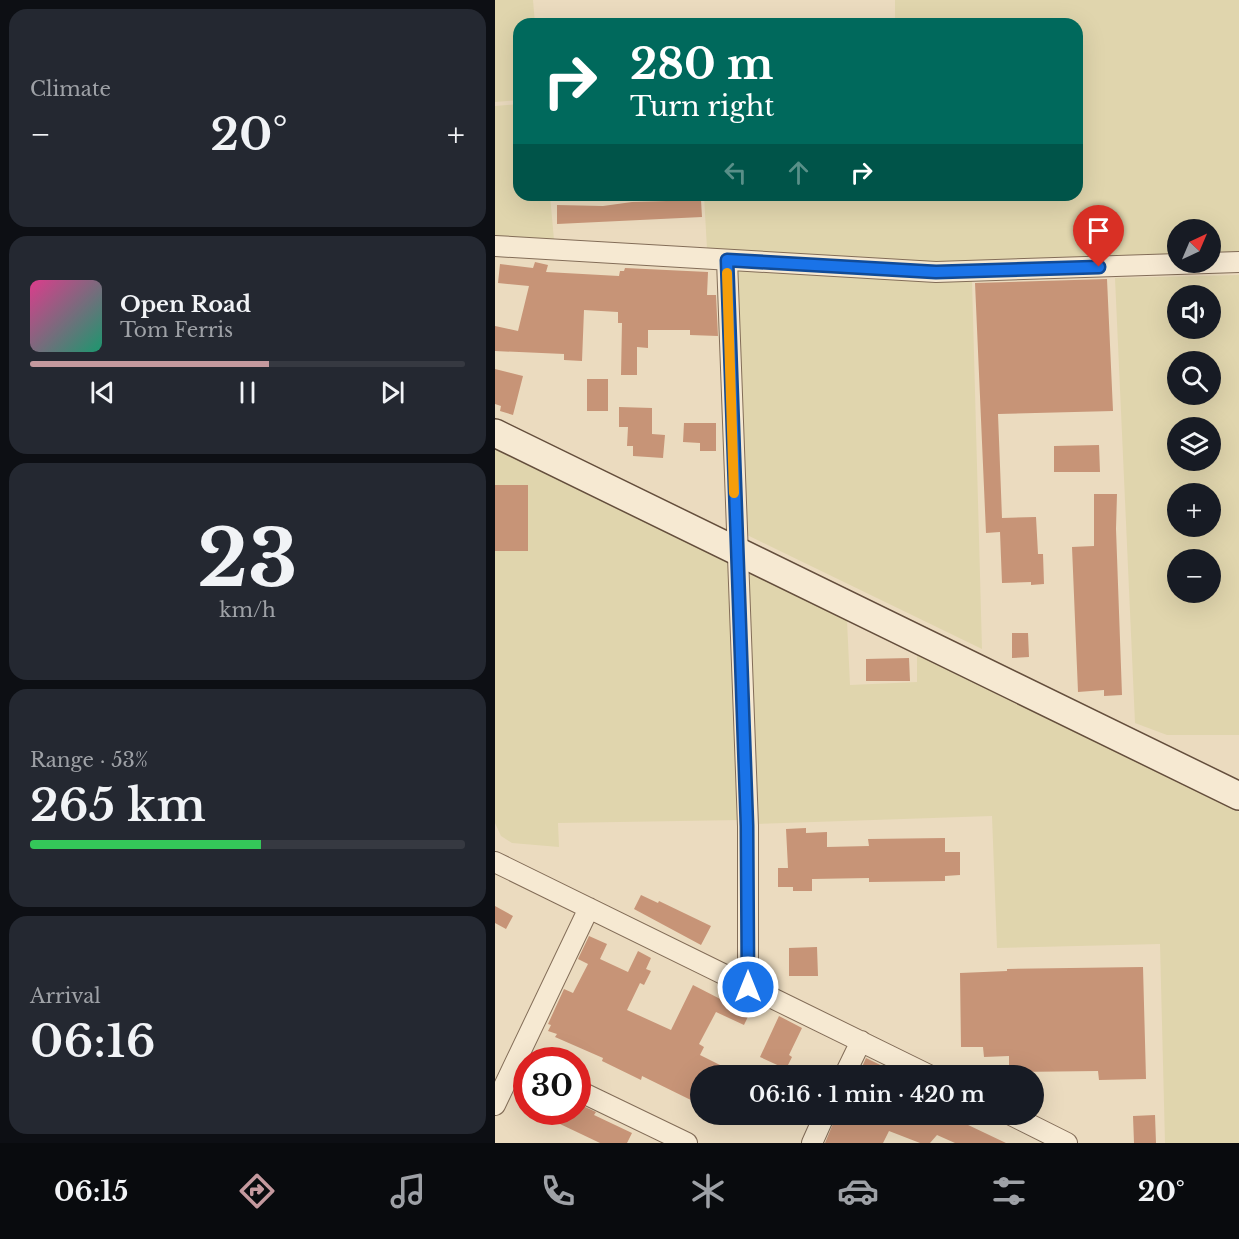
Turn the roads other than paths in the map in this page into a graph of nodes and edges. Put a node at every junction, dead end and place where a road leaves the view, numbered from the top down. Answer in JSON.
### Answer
{"nodes":[{"id":1,"x":495,"y":246,"type":"edge"},
{"id":2,"x":727,"y":260,"type":"junction"},
{"id":3,"x":1239,"y":262,"type":"edge"},
{"id":4,"x":495,"y":433,"type":"edge"},
{"id":5,"x":736,"y":550,"type":"junction"},
{"id":6,"x":1239,"y":796,"type":"edge"},
{"id":7,"x":495,"y":862,"type":"edge"},
{"id":8,"x":589,"y":908,"type":"junction"},
{"id":9,"x":748,"y":987,"type":"junction"},
{"id":10,"x":861,"y":1041,"type":"junction"},
{"id":11,"x":528,"y":1047,"type":"edge"},
{"id":12,"x":850,"y":1065,"type":"edge"},
{"id":13,"x":909,"y":1065,"type":"edge"},
{"id":14,"x":513,"y":1076,"type":"edge"},
{"id":15,"x":591,"y":1097,"type":"edge"},
{"id":16,"x":495,"y":1105,"type":"edge"},
{"id":17,"x":820,"y":1125,"type":"edge"},
{"id":18,"x":1031,"y":1125,"type":"edge"},
{"id":19,"x":687,"y":1143,"type":"edge"},
{"id":20,"x":811,"y":1143,"type":"edge"},
{"id":21,"x":1067,"y":1143,"type":"edge"}],
"edges":[{"from":1,"to":2,"type":"street"},
{"from":2,"to":3,"type":"street"},
{"from":2,"to":5,"type":"street"},
{"from":4,"to":5,"type":"street"},
{"from":5,"to":6,"type":"street"},
{"from":5,"to":9,"type":"street"},
{"from":7,"to":8,"type":"street"},
{"from":8,"to":9,"type":"street"},
{"from":8,"to":11,"type":"street"},
{"from":9,"to":10,"type":"street"},
{"from":10,"to":12,"type":"street"},
{"from":10,"to":13,"type":"street"},
{"from":14,"to":16,"type":"street"},
{"from":15,"to":19,"type":"street"},
{"from":17,"to":20,"type":"street"},
{"from":18,"to":21,"type":"street"}]}
